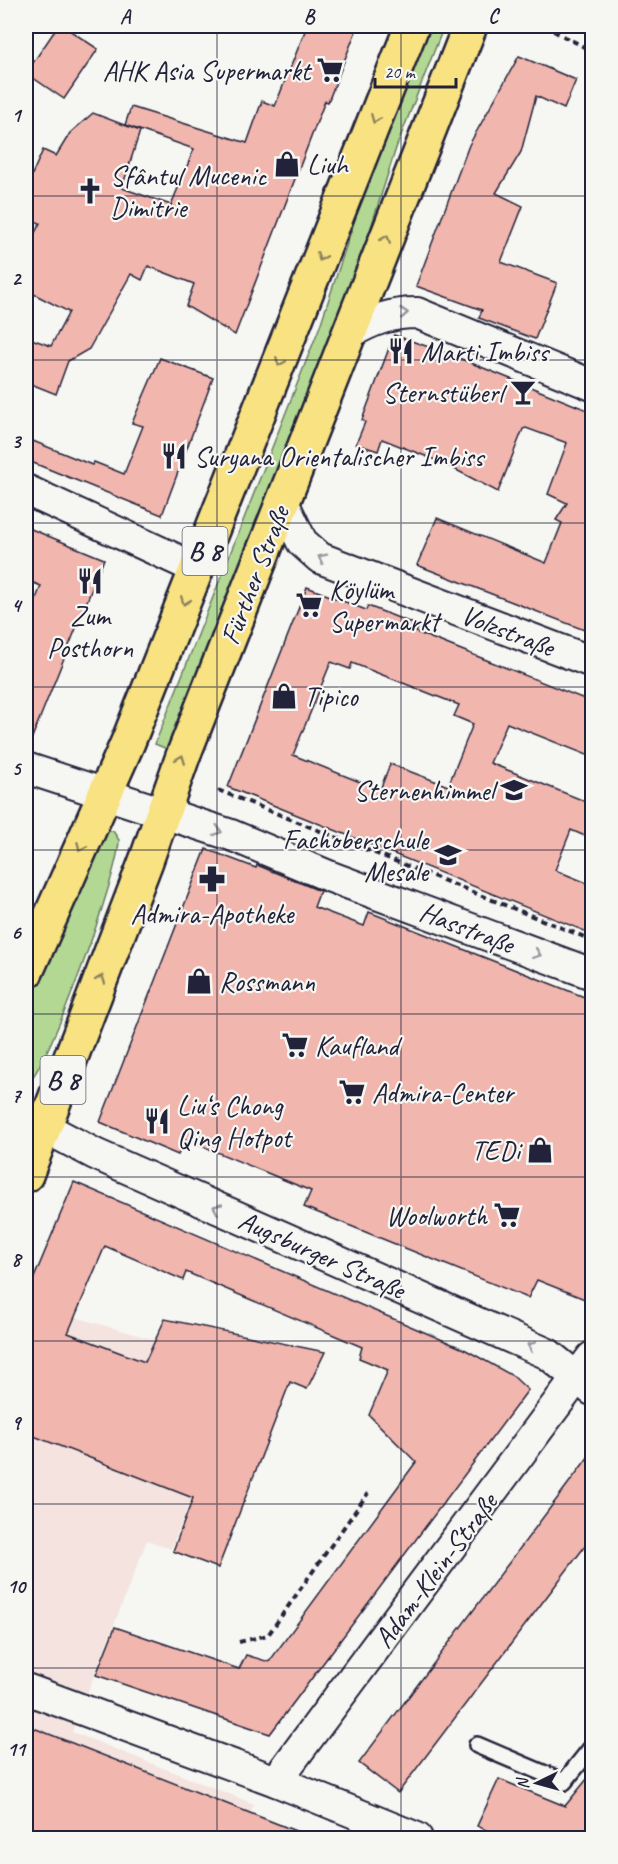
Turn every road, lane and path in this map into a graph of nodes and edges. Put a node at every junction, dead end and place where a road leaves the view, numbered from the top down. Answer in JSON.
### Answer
{"nodes":[{"id":1,"x":412,"y":26,"type":"edge"},
{"id":2,"x":470,"y":26,"type":"edge"},
{"id":3,"x":544,"y":26,"type":"edge"},
{"id":4,"x":592,"y":51,"type":"edge"},
{"id":5,"x":350,"y":333,"type":"junction"},
{"id":6,"x":592,"y":385,"type":"edge"},
{"id":7,"x":26,"y":490,"type":"edge"},
{"id":8,"x":283,"y":502,"type":"junction"},
{"id":9,"x":197,"y":569,"type":"junction"},
{"id":10,"x":592,"y":662,"type":"edge"},
{"id":11,"x":26,"y":768,"type":"edge"},
{"id":12,"x":218,"y":790,"type":"dead end"},
{"id":13,"x":105,"y":794,"type":"junction"},
{"id":14,"x":162,"y":815,"type":"junction"},
{"id":15,"x":592,"y":940,"type":"edge"},
{"id":16,"x":26,"y":972,"type":"edge"},
{"id":17,"x":592,"y":974,"type":"edge"},
{"id":18,"x":35,"y":1125,"type":"edge"},
{"id":19,"x":26,"y":1174,"type":"edge"},
{"id":20,"x":588,"y":1375,"type":"edge"},
{"id":21,"x":368,"y":1493,"type":"dead end"},
{"id":22,"x":239,"y":1642,"type":"dead end"},
{"id":23,"x":26,"y":1689,"type":"edge"},
{"id":24,"x":477,"y":1745,"type":"dead end"},
{"id":25,"x":592,"y":1747,"type":"edge"},
{"id":26,"x":276,"y":1781,"type":"junction"},
{"id":27,"x":417,"y":1839,"type":"edge"}],
"edges":[{"from":1,"to":9,"type":"main road","name":"Fürther Straße","number":"B 8","one_way":true},
{"from":5,"to":2,"type":"main road","name":"Fürther Straße","number":"B 8","one_way":true},
{"from":3,"to":4,"type":"path"},
{"from":5,"to":6,"type":"street","one_way":true},
{"from":5,"to":8,"type":"main road","name":"Fürther Straße","number":"B 8"},
{"from":7,"to":9,"type":"street"},
{"from":10,"to":8,"type":"street","name":"Volzstraße","one_way":true},
{"from":14,"to":8,"type":"main road","name":"Fürther Straße","number":"B 8","one_way":true},
{"from":9,"to":13,"type":"main road","name":"Fürther Straße","number":"B 8","one_way":true},
{"from":11,"to":13,"type":"street","name":"Hasstraße"},
{"from":12,"to":15,"type":"path"},
{"from":13,"to":14,"type":"street","name":"Hasstraße"},
{"from":13,"to":16,"type":"main road","name":"Fürther Straße","number":"B 8","one_way":true},
{"from":14,"to":17,"type":"street","name":"Hasstraße","one_way":true},
{"from":18,"to":14,"type":"main road","name":"Fürther Straße","number":"B 8","one_way":true},
{"from":18,"to":19,"type":"main road","name":"Fürther Straße","number":"B 8"},
{"from":20,"to":18,"type":"street","name":"Augsburger Straße","one_way":true},
{"from":20,"to":26,"type":"street","name":"Adam-Klein-Straße"},
{"from":21,"to":22,"type":"path"},
{"from":23,"to":26,"type":"street"},
{"from":24,"to":25,"type":"lane"},
{"from":26,"to":27,"type":"street"}]}
